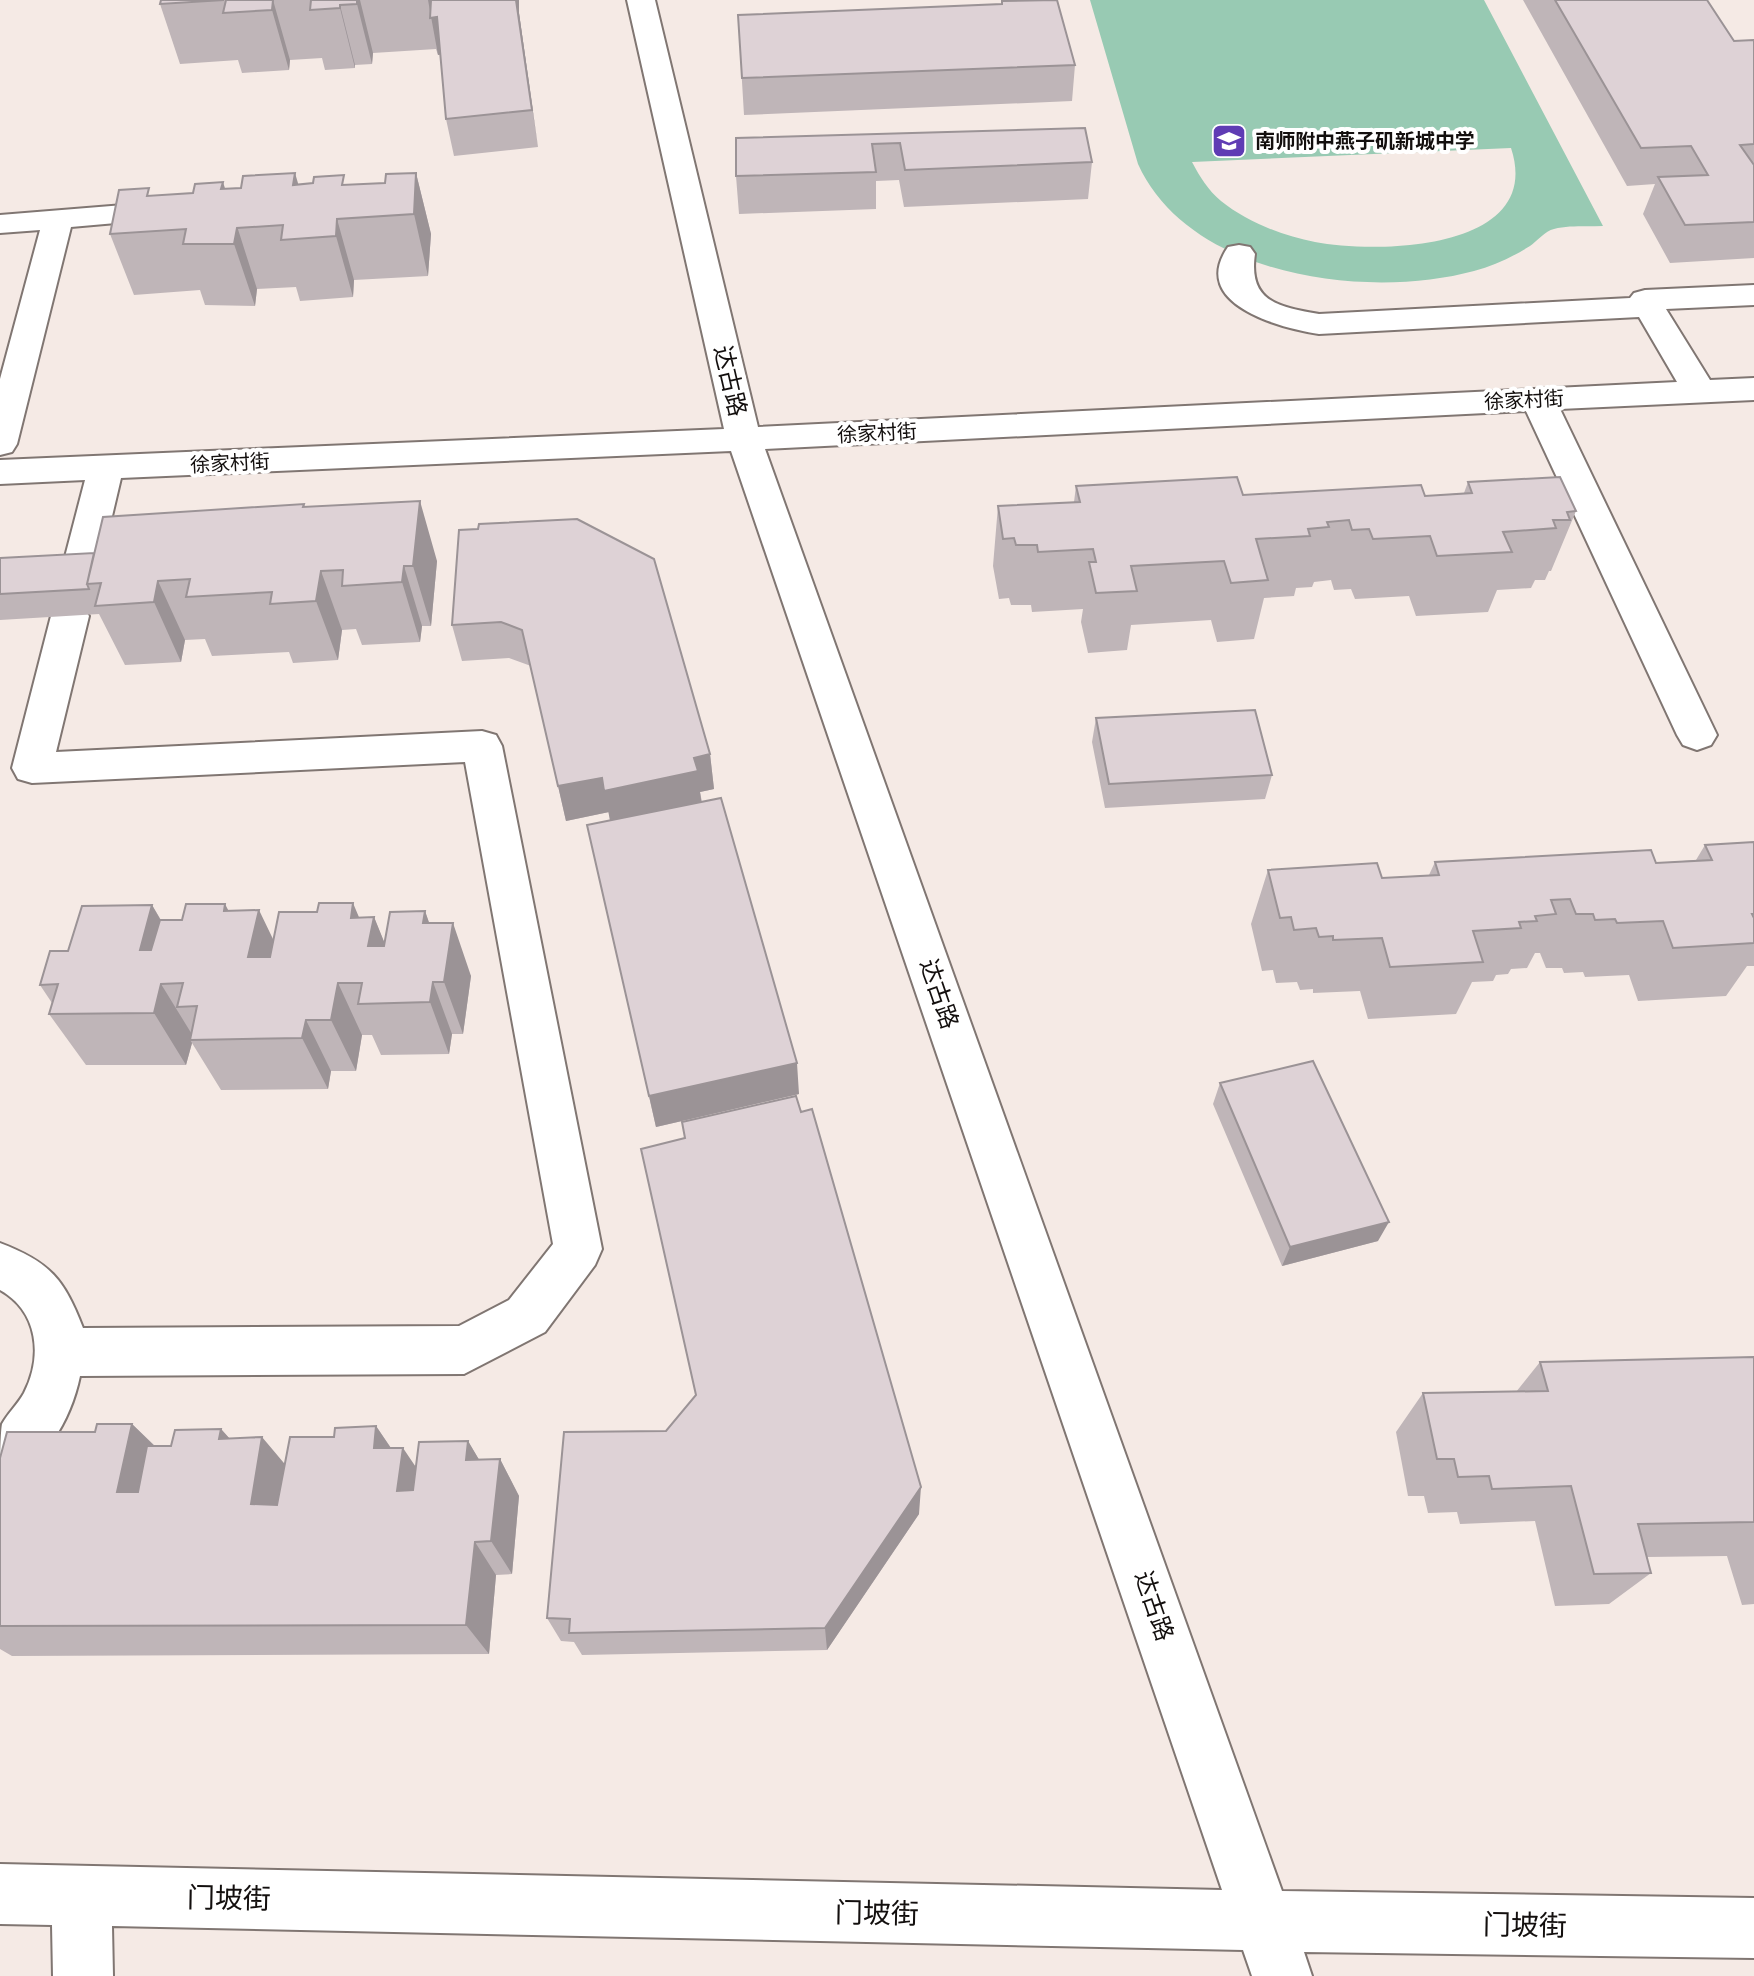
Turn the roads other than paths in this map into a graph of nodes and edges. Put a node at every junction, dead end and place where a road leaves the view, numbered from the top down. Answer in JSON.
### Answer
{"nodes":[{"id":1,"x":641,"y":0,"type":"edge"},
{"id":2,"x":196,"y":208,"type":"edge"},
{"id":3,"x":58,"y":219,"type":"junction"},
{"id":4,"x":0,"y":224,"type":"edge"},
{"id":5,"x":1239,"y":254,"type":"dead end"},
{"id":6,"x":1754,"y":295,"type":"edge"},
{"id":7,"x":1649,"y":307,"type":"junction"},
{"id":8,"x":1754,"y":389,"type":"edge"},
{"id":9,"x":1700,"y":392,"type":"junction"},
{"id":10,"x":1538,"y":400,"type":"junction"},
{"id":11,"x":744,"y":439,"type":"junction"},
{"id":12,"x":0,"y":444,"type":"edge"},
{"id":13,"x":106,"y":468,"type":"junction"},
{"id":14,"x":0,"y":472,"type":"edge"},
{"id":15,"x":1697,"y":735,"type":"dead end"},
{"id":16,"x":16,"y":769,"type":"edge"},
{"id":17,"x":0,"y":1265,"type":"edge"},
{"id":18,"x":61,"y":1352,"type":"junction"},
{"id":19,"x":0,"y":1460,"type":"edge"},
{"id":20,"x":0,"y":1894,"type":"edge"},
{"id":21,"x":81,"y":1895,"type":"junction"},
{"id":22,"x":1265,"y":1921,"type":"junction"},
{"id":23,"x":1754,"y":1928,"type":"edge"},
{"id":24,"x":83,"y":1976,"type":"edge"},
{"id":25,"x":1282,"y":1976,"type":"edge"}],
"edges":[{"from":1,"to":11,"type":"street","name":"达古路"},
{"from":2,"to":3,"type":"street"},
{"from":3,"to":4,"type":"street"},
{"from":3,"to":12,"type":"street"},
{"from":5,"to":7,"type":"street"},
{"from":6,"to":7,"type":"street"},
{"from":7,"to":9,"type":"street"},
{"from":8,"to":9,"type":"street","name":"徐家村街"},
{"from":9,"to":10,"type":"street","name":"徐家村街"},
{"from":10,"to":11,"type":"street","name":"徐家村街"},
{"from":10,"to":15,"type":"street"},
{"from":11,"to":13,"type":"street","name":"徐家村街"},
{"from":11,"to":22,"type":"street","name":"达古路"},
{"from":13,"to":14,"type":"street","name":"徐家村街"},
{"from":13,"to":16,"type":"street"},
{"from":16,"to":18,"type":"street"},
{"from":17,"to":18,"type":"street"},
{"from":18,"to":19,"type":"street"},
{"from":20,"to":21,"type":"street","name":"门坡街"},
{"from":21,"to":22,"type":"street","name":"门坡街"},
{"from":21,"to":24,"type":"street"},
{"from":22,"to":23,"type":"street","name":"门坡街"},
{"from":22,"to":25,"type":"street","name":"达古路"}]}
